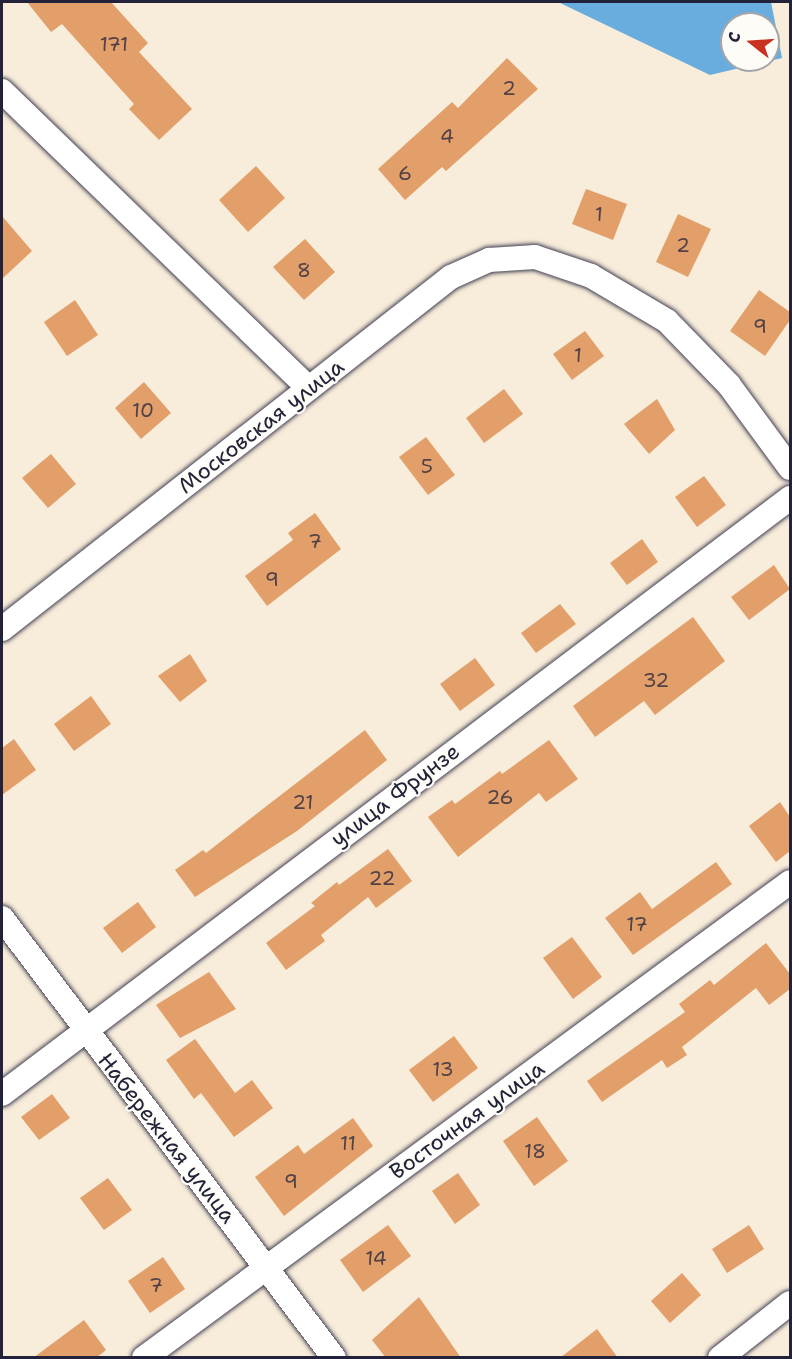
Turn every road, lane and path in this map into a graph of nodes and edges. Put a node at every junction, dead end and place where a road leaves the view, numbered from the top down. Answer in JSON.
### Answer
{"nodes":[{"id":1,"x":2,"y":91,"type":"edge"},
{"id":2,"x":309,"y":388,"type":"junction"},
{"id":3,"x":790,"y":468,"type":"edge"},
{"id":4,"x":790,"y":498,"type":"edge"},
{"id":5,"x":2,"y":629,"type":"edge"},
{"id":6,"x":790,"y":882,"type":"edge"},
{"id":7,"x":2,"y":918,"type":"edge"},
{"id":8,"x":83,"y":1030,"type":"junction"},
{"id":9,"x":2,"y":1094,"type":"edge"},
{"id":10,"x":267,"y":1267,"type":"junction"},
{"id":11,"x":790,"y":1303,"type":"edge"},
{"id":12,"x":144,"y":1358,"type":"edge"},
{"id":13,"x":334,"y":1358,"type":"edge"},
{"id":14,"x":720,"y":1358,"type":"edge"}],
"edges":[{"from":1,"to":2,"type":"street"},
{"from":2,"to":3,"type":"street","name":"Московская улица"},
{"from":2,"to":5,"type":"street","name":"Московская улица"},
{"from":4,"to":8,"type":"street","name":"улица Фрунзе"},
{"from":6,"to":10,"type":"street","name":"Восточная улица"},
{"from":7,"to":8,"type":"street","name":"Набережная улица"},
{"from":8,"to":9,"type":"street","name":"улица Фрунзе"},
{"from":8,"to":10,"type":"street","name":"Набережная улица"},
{"from":10,"to":12,"type":"street","name":"Восточная улица"},
{"from":10,"to":13,"type":"street","name":"Набережная улица"},
{"from":11,"to":14,"type":"street"}]}
